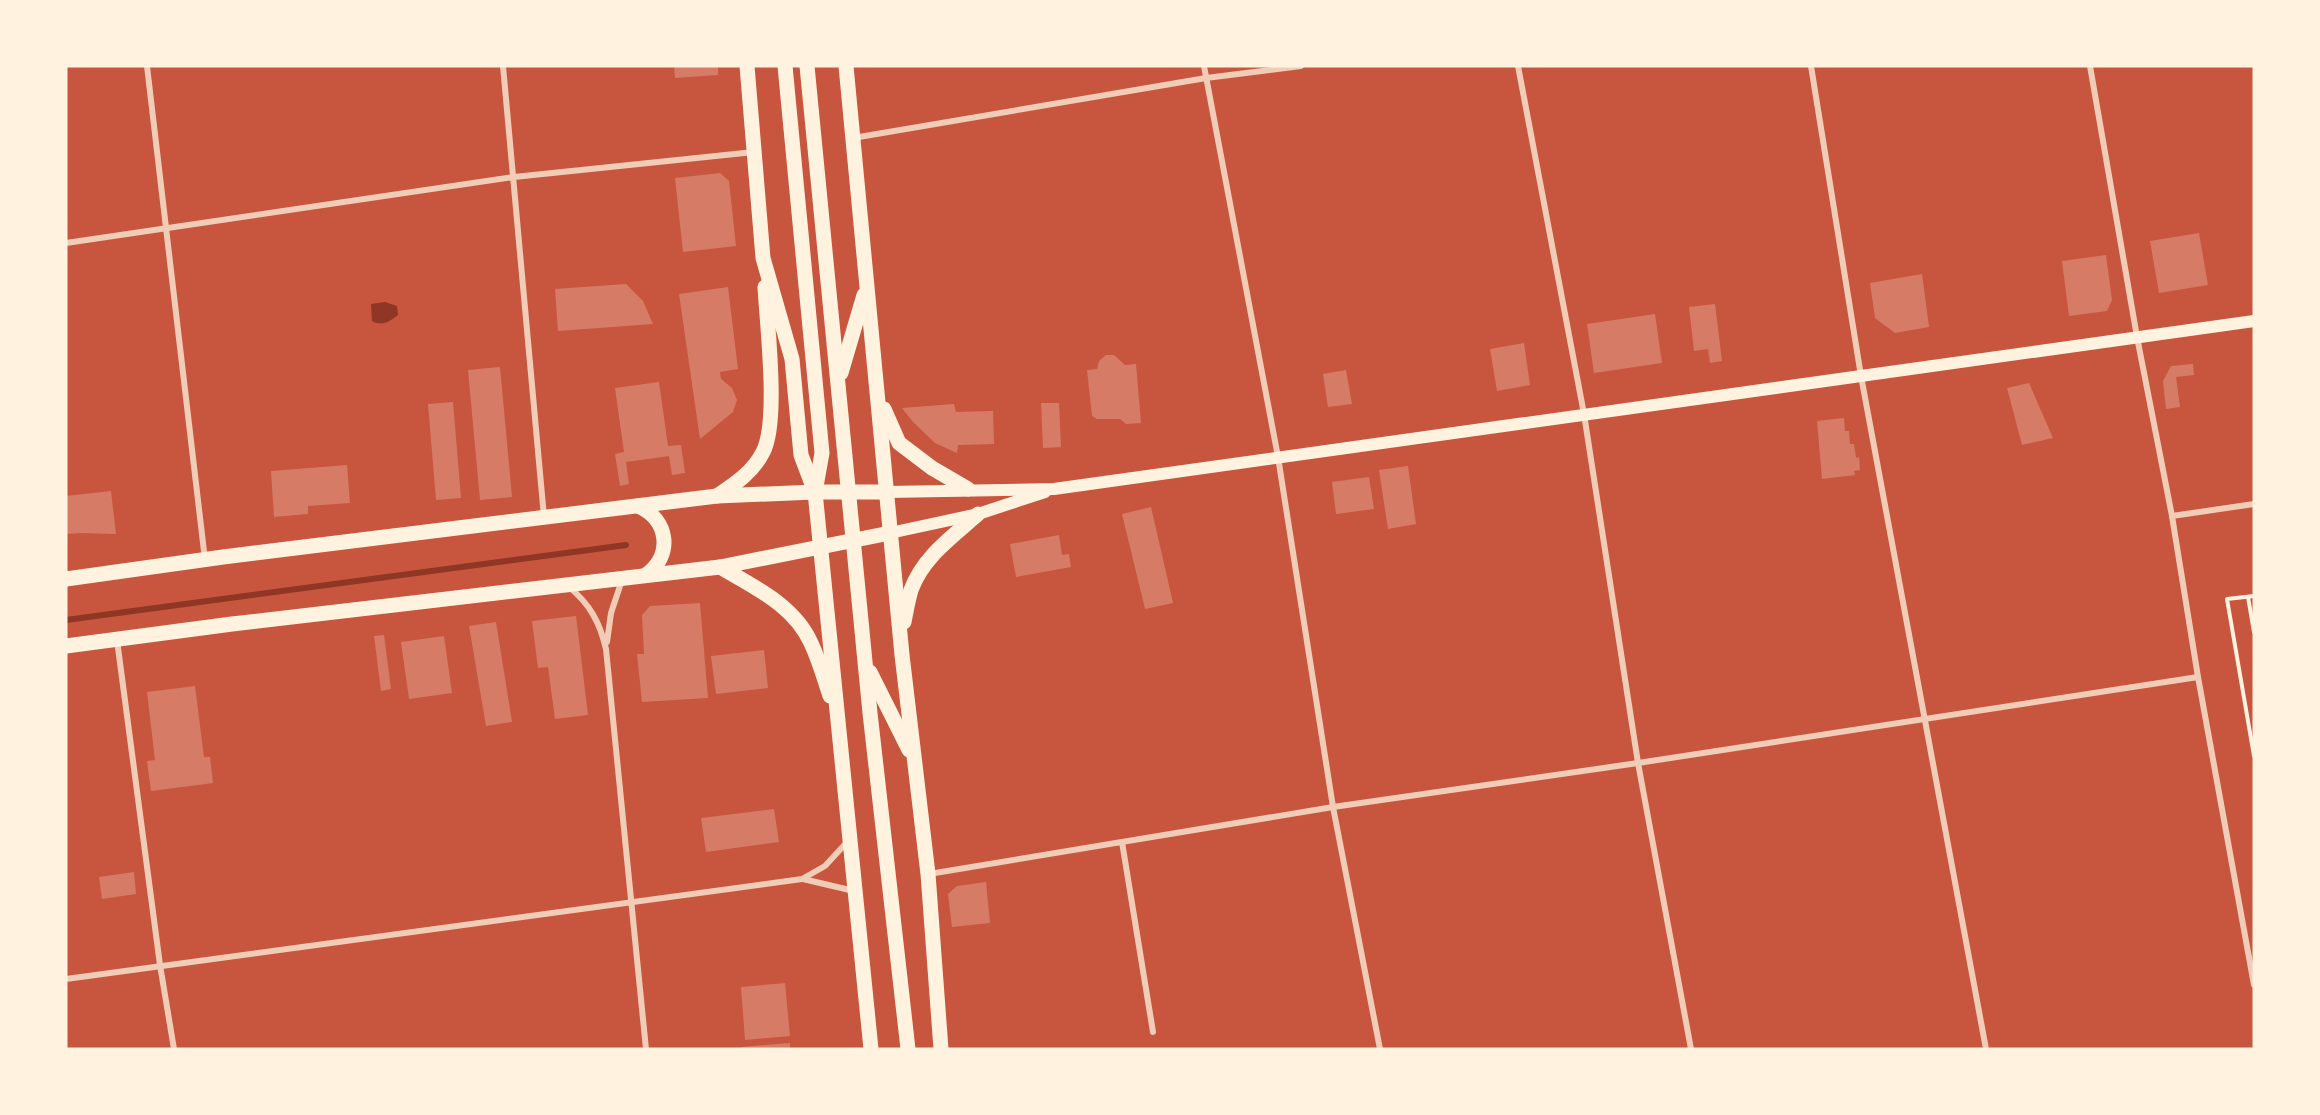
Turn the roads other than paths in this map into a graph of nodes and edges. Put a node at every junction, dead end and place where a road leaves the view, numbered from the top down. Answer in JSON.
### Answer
{"nodes":[{"id":1,"x":147,"y":66,"type":"edge"},
{"id":2,"x":503,"y":66,"type":"edge"},
{"id":3,"x":747,"y":66,"type":"edge"},
{"id":4,"x":785,"y":66,"type":"edge"},
{"id":5,"x":807,"y":66,"type":"edge"},
{"id":6,"x":846,"y":66,"type":"edge"},
{"id":7,"x":1204,"y":66,"type":"edge"},
{"id":8,"x":1301,"y":66,"type":"edge"},
{"id":9,"x":1518,"y":66,"type":"edge"},
{"id":10,"x":1811,"y":66,"type":"edge"},
{"id":11,"x":2090,"y":66,"type":"edge"},
{"id":12,"x":1206,"y":78,"type":"junction"},
{"id":13,"x":852,"y":138,"type":"junction"},
{"id":14,"x":755,"y":152,"type":"junction"},
{"id":15,"x":514,"y":177,"type":"junction"},
{"id":16,"x":165,"y":230,"type":"junction"},
{"id":17,"x":66,"y":243,"type":"edge"},
{"id":18,"x":764,"y":258,"type":"junction"},
{"id":19,"x":866,"y":288,"type":"junction"},
{"id":20,"x":2254,"y":321,"type":"edge"},
{"id":21,"x":2137,"y":338,"type":"junction"},
{"id":22,"x":1861,"y":376,"type":"junction"},
{"id":23,"x":838,"y":381,"type":"junction"},
{"id":24,"x":876,"y":381,"type":"junction"},
{"id":25,"x":1584,"y":414,"type":"junction"},
{"id":26,"x":1278,"y":456,"type":"junction"},
{"id":27,"x":968,"y":489,"type":"junction"},
{"id":28,"x":1054,"y":489,"type":"junction"},
{"id":29,"x":815,"y":492,"type":"junction"},
{"id":30,"x":849,"y":492,"type":"junction"},
{"id":31,"x":886,"y":492,"type":"junction"},
{"id":32,"x":717,"y":496,"type":"junction"},
{"id":33,"x":2254,"y":504,"type":"edge"},
{"id":34,"x":638,"y":506,"type":"junction"},
{"id":35,"x":978,"y":514,"type":"junction"},
{"id":36,"x":2172,"y":516,"type":"junction"},
{"id":37,"x":544,"y":518,"type":"junction"},
{"id":38,"x":890,"y":533,"type":"junction"},
{"id":39,"x":853,"y":540,"type":"junction"},
{"id":40,"x":821,"y":547,"type":"junction"},
{"id":41,"x":205,"y":560,"type":"junction"},
{"id":42,"x":720,"y":567,"type":"junction"},
{"id":43,"x":646,"y":575,"type":"junction"},
{"id":44,"x":623,"y":578,"type":"junction"},
{"id":45,"x":66,"y":579,"type":"edge"},
{"id":46,"x":567,"y":585,"type":"junction"},
{"id":47,"x":117,"y":639,"type":"junction"},
{"id":48,"x":66,"y":646,"type":"edge"},
{"id":49,"x":606,"y":649,"type":"junction"},
{"id":50,"x":902,"y":655,"type":"junction"},
{"id":51,"x":866,"y":664,"type":"junction"},
{"id":52,"x":2198,"y":677,"type":"junction"},
{"id":53,"x":838,"y":718,"type":"junction"},
{"id":54,"x":1924,"y":718,"type":"junction"},
{"id":55,"x":915,"y":760,"type":"junction"},
{"id":56,"x":1638,"y":763,"type":"junction"},
{"id":57,"x":1334,"y":807,"type":"junction"},
{"id":58,"x":849,"y":839,"type":"junction"},
{"id":59,"x":1122,"y":842,"type":"junction"},
{"id":60,"x":928,"y":874,"type":"junction"},
{"id":61,"x":802,"y":879,"type":"junction"},
{"id":62,"x":855,"y":892,"type":"junction"},
{"id":63,"x":632,"y":901,"type":"junction"},
{"id":64,"x":160,"y":965,"type":"junction"},
{"id":65,"x":66,"y":979,"type":"edge"},
{"id":66,"x":2254,"y":985,"type":"edge"},
{"id":67,"x":1154,"y":1032,"type":"dead end"},
{"id":68,"x":174,"y":1049,"type":"edge"},
{"id":69,"x":646,"y":1049,"type":"edge"},
{"id":70,"x":871,"y":1049,"type":"edge"},
{"id":71,"x":908,"y":1049,"type":"edge"},
{"id":72,"x":941,"y":1049,"type":"edge"},
{"id":73,"x":1380,"y":1049,"type":"edge"},
{"id":74,"x":1691,"y":1049,"type":"edge"},
{"id":75,"x":1986,"y":1049,"type":"edge"}],
"edges":[{"from":1,"to":16,"type":"street"},
{"from":2,"to":15,"type":"street"},
{"from":3,"to":14,"type":"main road"},
{"from":4,"to":29,"type":"main road"},
{"from":5,"to":23,"type":"main road"},
{"from":6,"to":13,"type":"main road"},
{"from":7,"to":12,"type":"street"},
{"from":8,"to":12,"type":"street"},
{"from":9,"to":25,"type":"street"},
{"from":10,"to":22,"type":"street"},
{"from":11,"to":21,"type":"street"},
{"from":12,"to":13,"type":"street"},
{"from":12,"to":26,"type":"street"},
{"from":13,"to":19,"type":"main road"},
{"from":14,"to":15,"type":"street"},
{"from":14,"to":18,"type":"main road"},
{"from":15,"to":16,"type":"street"},
{"from":15,"to":37,"type":"street"},
{"from":16,"to":17,"type":"street"},
{"from":16,"to":41,"type":"street"},
{"from":18,"to":29,"type":"main road"},
{"from":18,"to":32,"type":"main road"},
{"from":19,"to":23,"type":"main road"},
{"from":19,"to":24,"type":"main road"},
{"from":20,"to":21,"type":"main road"},
{"from":21,"to":22,"type":"main road"},
{"from":21,"to":36,"type":"street"},
{"from":22,"to":25,"type":"main road"},
{"from":22,"to":54,"type":"street"},
{"from":23,"to":30,"type":"main road"},
{"from":24,"to":27,"type":"main road"},
{"from":24,"to":31,"type":"main road"},
{"from":25,"to":26,"type":"main road"},
{"from":25,"to":56,"type":"street"},
{"from":26,"to":28,"type":"main road"},
{"from":26,"to":57,"type":"street"},
{"from":27,"to":28,"type":"main road"},
{"from":27,"to":31,"type":"main road"},
{"from":28,"to":35,"type":"main road"},
{"from":29,"to":30,"type":"main road"},
{"from":29,"to":32,"type":"main road"},
{"from":29,"to":40,"type":"main road"},
{"from":30,"to":31,"type":"main road"},
{"from":30,"to":39,"type":"main road"},
{"from":31,"to":38,"type":"main road"},
{"from":32,"to":34,"type":"main road"},
{"from":33,"to":36,"type":"street"},
{"from":34,"to":37,"type":"main road"},
{"from":34,"to":43,"type":"main road"},
{"from":35,"to":38,"type":"main road"},
{"from":35,"to":50,"type":"main road"},
{"from":36,"to":52,"type":"street"},
{"from":37,"to":41,"type":"main road"},
{"from":38,"to":39,"type":"main road"},
{"from":38,"to":50,"type":"main road"},
{"from":39,"to":40,"type":"main road"},
{"from":39,"to":51,"type":"main road"},
{"from":40,"to":42,"type":"main road"},
{"from":40,"to":53,"type":"main road"},
{"from":41,"to":45,"type":"main road"},
{"from":42,"to":43,"type":"main road"},
{"from":42,"to":53,"type":"main road"},
{"from":43,"to":44,"type":"main road"},
{"from":44,"to":46,"type":"main road"},
{"from":44,"to":49,"type":"street"},
{"from":46,"to":47,"type":"main road"},
{"from":46,"to":49,"type":"street"},
{"from":47,"to":48,"type":"main road"},
{"from":47,"to":64,"type":"street"},
{"from":49,"to":63,"type":"street"},
{"from":50,"to":55,"type":"main road"},
{"from":51,"to":55,"type":"main road"},
{"from":51,"to":71,"type":"main road"},
{"from":52,"to":54,"type":"street"},
{"from":52,"to":66,"type":"street"},
{"from":53,"to":58,"type":"main road"},
{"from":54,"to":56,"type":"street"},
{"from":54,"to":75,"type":"street"},
{"from":55,"to":60,"type":"main road"},
{"from":56,"to":57,"type":"street"},
{"from":56,"to":74,"type":"street"},
{"from":57,"to":59,"type":"street"},
{"from":57,"to":73,"type":"street"},
{"from":58,"to":61,"type":"street"},
{"from":58,"to":62,"type":"main road"},
{"from":59,"to":60,"type":"street"},
{"from":59,"to":67,"type":"street"},
{"from":60,"to":72,"type":"main road"},
{"from":61,"to":62,"type":"street"},
{"from":61,"to":63,"type":"street"},
{"from":62,"to":70,"type":"main road"},
{"from":63,"to":64,"type":"street"},
{"from":63,"to":69,"type":"street"},
{"from":64,"to":65,"type":"street"},
{"from":64,"to":68,"type":"street"}]}
